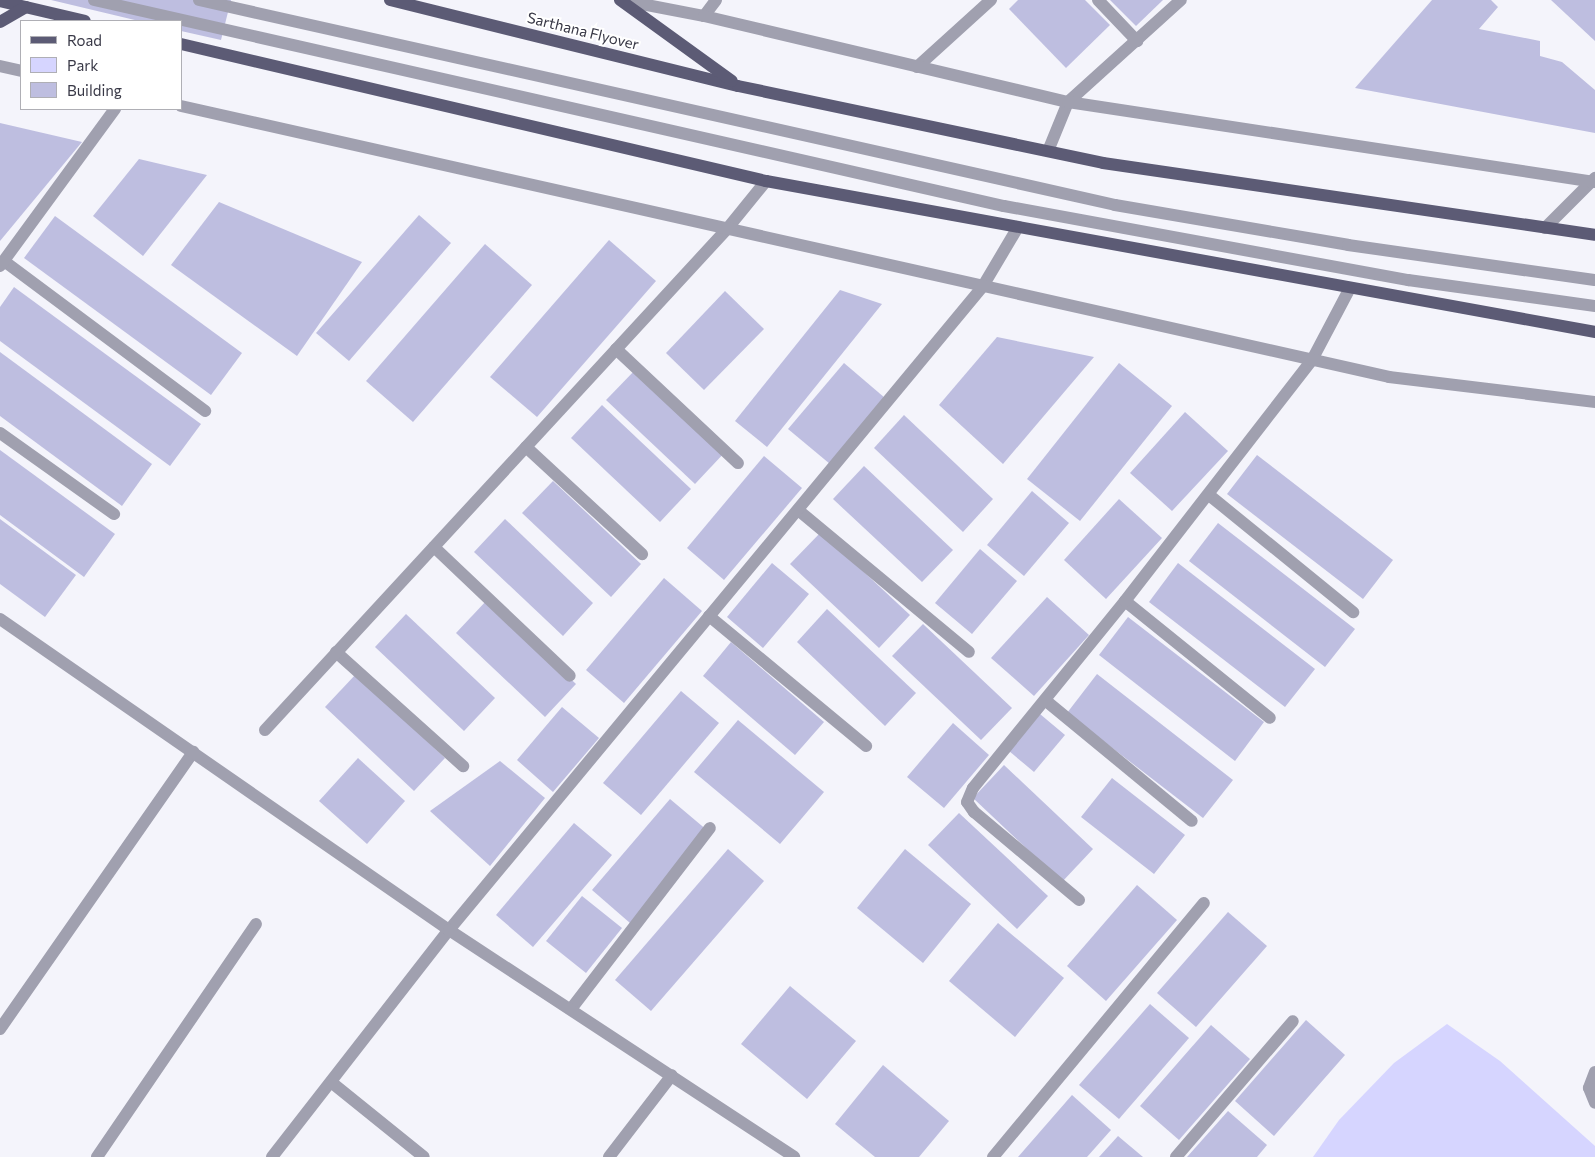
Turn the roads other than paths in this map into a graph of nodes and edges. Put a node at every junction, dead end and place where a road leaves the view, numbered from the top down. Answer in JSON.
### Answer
{"nodes":[{"id":1,"x":94,"y":0,"type":"edge"},
{"id":2,"x":199,"y":0,"type":"edge"},
{"id":3,"x":390,"y":0,"type":"edge"},
{"id":4,"x":620,"y":0,"type":"edge"},
{"id":5,"x":716,"y":0,"type":"edge"},
{"id":6,"x":991,"y":0,"type":"edge"},
{"id":7,"x":1098,"y":0,"type":"edge"},
{"id":8,"x":1181,"y":0,"type":"edge"},
{"id":9,"x":0,"y":1,"type":"edge"},
{"id":10,"x":29,"y":4,"type":"edge"},
{"id":11,"x":704,"y":16,"type":"junction"},
{"id":12,"x":82,"y":20,"type":"edge"},
{"id":13,"x":0,"y":22,"type":"edge"},
{"id":14,"x":1138,"y":41,"type":"junction"},
{"id":15,"x":182,"y":44,"type":"edge"},
{"id":16,"x":0,"y":66,"type":"edge"},
{"id":17,"x":918,"y":67,"type":"junction"},
{"id":18,"x":20,"y":70,"type":"edge"},
{"id":19,"x":738,"y":86,"type":"junction"},
{"id":20,"x":1068,"y":102,"type":"junction"},
{"id":21,"x":182,"y":106,"type":"edge"},
{"id":22,"x":114,"y":110,"type":"edge"},
{"id":23,"x":1048,"y":151,"type":"junction"},
{"id":24,"x":1594,"y":180,"type":"edge"},
{"id":25,"x":766,"y":181,"type":"junction"},
{"id":26,"x":1018,"y":227,"type":"junction"},
{"id":27,"x":1545,"y":228,"type":"junction"},
{"id":28,"x":727,"y":229,"type":"junction"},
{"id":29,"x":1595,"y":235,"type":"edge"},
{"id":30,"x":2,"y":264,"type":"edge"},
{"id":31,"x":1595,"y":280,"type":"edge"},
{"id":32,"x":983,"y":286,"type":"junction"},
{"id":33,"x":1350,"y":288,"type":"junction"},
{"id":34,"x":1595,"y":306,"type":"edge"},
{"id":35,"x":1595,"y":332,"type":"edge"},
{"id":36,"x":616,"y":349,"type":"junction"},
{"id":37,"x":1312,"y":360,"type":"junction"},
{"id":38,"x":1595,"y":402,"type":"edge"},
{"id":39,"x":205,"y":411,"type":"dead end"},
{"id":40,"x":0,"y":433,"type":"edge"},
{"id":41,"x":526,"y":447,"type":"junction"},
{"id":42,"x":738,"y":463,"type":"dead end"},
{"id":43,"x":1209,"y":495,"type":"junction"},
{"id":44,"x":798,"y":510,"type":"junction"},
{"id":45,"x":114,"y":514,"type":"dead end"},
{"id":46,"x":434,"y":547,"type":"junction"},
{"id":47,"x":642,"y":554,"type":"dead end"},
{"id":48,"x":1125,"y":600,"type":"junction"},
{"id":49,"x":1353,"y":612,"type":"dead end"},
{"id":50,"x":709,"y":616,"type":"junction"},
{"id":51,"x":0,"y":619,"type":"edge"},
{"id":52,"x":336,"y":652,"type":"junction"},
{"id":53,"x":970,"y":652,"type":"dead end"},
{"id":54,"x":570,"y":676,"type":"dead end"},
{"id":55,"x":1045,"y":700,"type":"junction"},
{"id":56,"x":1270,"y":718,"type":"dead end"},
{"id":57,"x":265,"y":730,"type":"dead end"},
{"id":58,"x":866,"y":746,"type":"dead end"},
{"id":59,"x":192,"y":752,"type":"junction"},
{"id":60,"x":463,"y":766,"type":"dead end"},
{"id":61,"x":1192,"y":821,"type":"dead end"},
{"id":62,"x":710,"y":828,"type":"dead end"},
{"id":63,"x":1079,"y":900,"type":"dead end"},
{"id":64,"x":1204,"y":903,"type":"dead end"},
{"id":65,"x":256,"y":924,"type":"dead end"},
{"id":66,"x":449,"y":930,"type":"junction"},
{"id":67,"x":571,"y":1009,"type":"junction"},
{"id":68,"x":1293,"y":1021,"type":"dead end"},
{"id":69,"x":0,"y":1029,"type":"edge"},
{"id":70,"x":1595,"y":1072,"type":"edge"},
{"id":71,"x":672,"y":1075,"type":"junction"},
{"id":72,"x":330,"y":1082,"type":"junction"},
{"id":73,"x":1595,"y":1103,"type":"edge"},
{"id":74,"x":97,"y":1157,"type":"edge"},
{"id":75,"x":272,"y":1157,"type":"edge"},
{"id":76,"x":424,"y":1157,"type":"edge"},
{"id":77,"x":609,"y":1157,"type":"edge"},
{"id":78,"x":794,"y":1157,"type":"edge"},
{"id":79,"x":992,"y":1157,"type":"edge"},
{"id":80,"x":1176,"y":1157,"type":"edge"}],
"edges":[{"from":1,"to":34,"type":"street"},
{"from":2,"to":31,"type":"street"},
{"from":3,"to":19,"type":"main road","name":"Sarthana Flyover"},
{"from":4,"to":11,"type":"street"},
{"from":4,"to":19,"type":"main road"},
{"from":5,"to":11,"type":"street"},
{"from":6,"to":17,"type":"street"},
{"from":7,"to":14,"type":"street"},
{"from":8,"to":14,"type":"street"},
{"from":9,"to":10,"type":"main road"},
{"from":10,"to":12,"type":"main road"},
{"from":10,"to":13,"type":"main road"},
{"from":11,"to":17,"type":"street"},
{"from":14,"to":20,"type":"street"},
{"from":15,"to":25,"type":"main road"},
{"from":16,"to":18,"type":"street"},
{"from":17,"to":20,"type":"street"},
{"from":19,"to":23,"type":"main road","name":"Sarthana Flyover"},
{"from":20,"to":23,"type":"street"},
{"from":20,"to":24,"type":"street"},
{"from":21,"to":28,"type":"street"},
{"from":22,"to":30,"type":"street"},
{"from":23,"to":27,"type":"main road","name":"Sarthana Flyover"},
{"from":24,"to":27,"type":"street"},
{"from":25,"to":26,"type":"main road"},
{"from":25,"to":28,"type":"street"},
{"from":26,"to":32,"type":"street"},
{"from":26,"to":33,"type":"main road"},
{"from":27,"to":29,"type":"main road","name":"Sarthana Flyover"},
{"from":28,"to":32,"type":"street"},
{"from":28,"to":36,"type":"street"},
{"from":30,"to":39,"type":"street"},
{"from":32,"to":37,"type":"street"},
{"from":32,"to":44,"type":"street"},
{"from":33,"to":35,"type":"main road"},
{"from":33,"to":37,"type":"street"},
{"from":36,"to":41,"type":"street"},
{"from":36,"to":42,"type":"street"},
{"from":37,"to":38,"type":"street"},
{"from":37,"to":43,"type":"street"},
{"from":40,"to":45,"type":"street"},
{"from":41,"to":46,"type":"street"},
{"from":41,"to":47,"type":"street"},
{"from":43,"to":48,"type":"street"},
{"from":43,"to":49,"type":"street"},
{"from":44,"to":50,"type":"street"},
{"from":44,"to":53,"type":"street"},
{"from":46,"to":52,"type":"street"},
{"from":46,"to":54,"type":"street"},
{"from":48,"to":55,"type":"street"},
{"from":48,"to":56,"type":"street"},
{"from":50,"to":58,"type":"street"},
{"from":50,"to":66,"type":"street"},
{"from":51,"to":59,"type":"street"},
{"from":52,"to":57,"type":"street"},
{"from":52,"to":60,"type":"street"},
{"from":55,"to":61,"type":"street"},
{"from":55,"to":63,"type":"street"},
{"from":59,"to":66,"type":"street"},
{"from":59,"to":69,"type":"street"},
{"from":62,"to":67,"type":"street"},
{"from":64,"to":79,"type":"street"},
{"from":65,"to":74,"type":"street"},
{"from":66,"to":67,"type":"street"},
{"from":66,"to":72,"type":"street"},
{"from":67,"to":71,"type":"street"},
{"from":68,"to":80,"type":"street"},
{"from":70,"to":73,"type":"street"},
{"from":71,"to":77,"type":"street"},
{"from":71,"to":78,"type":"street"},
{"from":72,"to":75,"type":"street"},
{"from":72,"to":76,"type":"street"}]}
